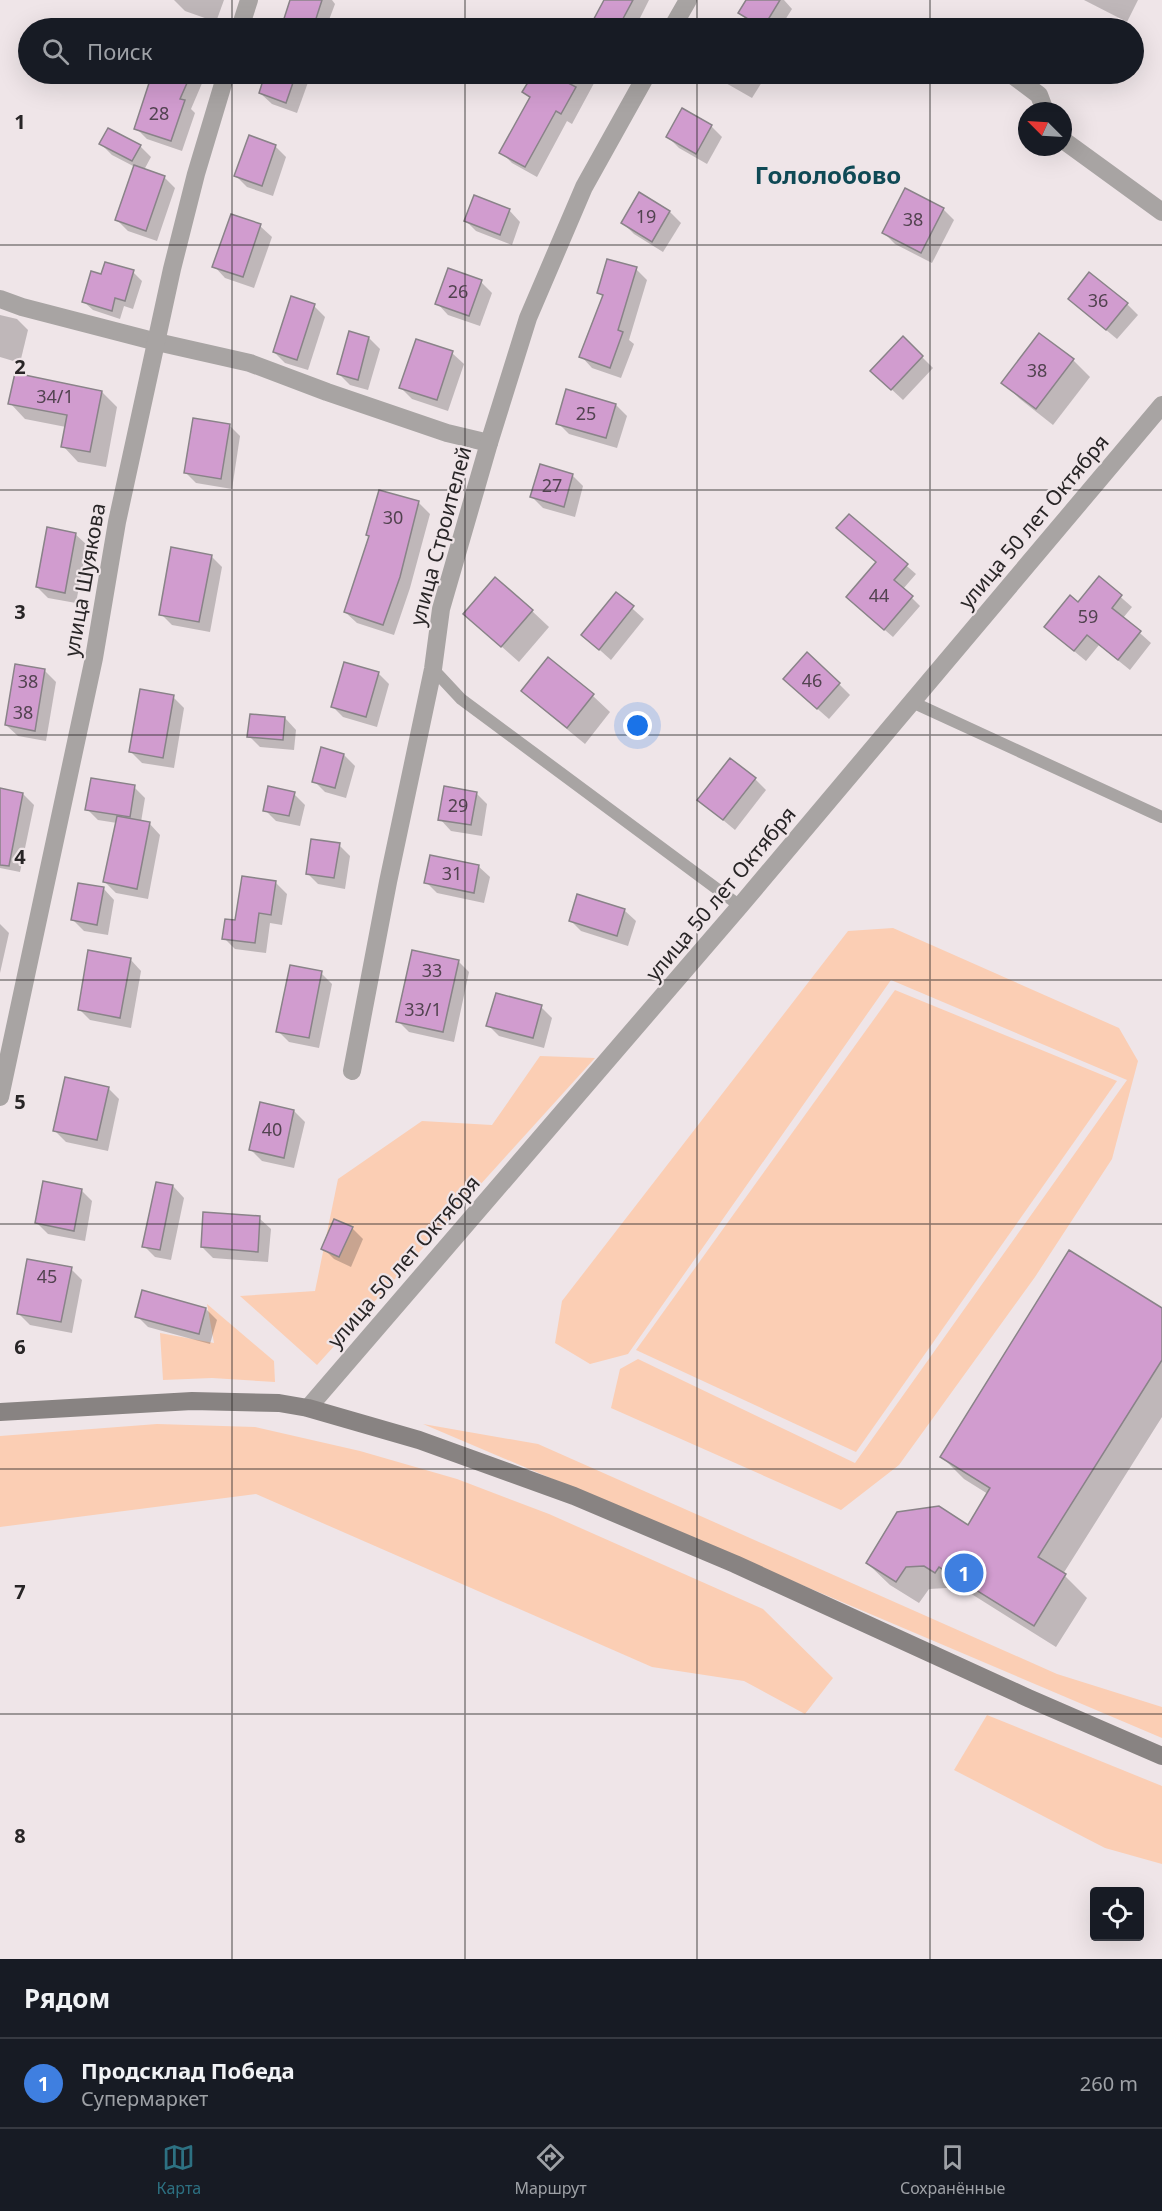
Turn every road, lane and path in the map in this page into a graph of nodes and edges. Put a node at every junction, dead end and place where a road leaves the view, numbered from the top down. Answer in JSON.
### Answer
{"nodes":[{"id":1,"x":249,"y":0,"type":"edge"},
{"id":2,"x":688,"y":0,"type":"edge"},
{"id":3,"x":243,"y":18,"type":"edge"},
{"id":4,"x":678,"y":18,"type":"edge"},
{"id":5,"x":223,"y":84,"type":"edge"},
{"id":6,"x":641,"y":84,"type":"edge"},
{"id":7,"x":1024,"y":84,"type":"edge"},
{"id":8,"x":1042,"y":102,"type":"edge"},
{"id":9,"x":1072,"y":147,"type":"edge"},
{"id":10,"x":1162,"y":212,"type":"edge"},
{"id":11,"x":0,"y":299,"type":"edge"},
{"id":12,"x":157,"y":342,"type":"junction"},
{"id":13,"x":1162,"y":405,"type":"edge"},
{"id":14,"x":489,"y":443,"type":"junction"},
{"id":15,"x":433,"y":669,"type":"junction"},
{"id":16,"x":912,"y":702,"type":"junction"},
{"id":17,"x":1162,"y":817,"type":"edge"},
{"id":18,"x":740,"y":906,"type":"junction"},
{"id":19,"x":352,"y":1071,"type":"dead end"},
{"id":20,"x":0,"y":1097,"type":"edge"},
{"id":21,"x":308,"y":1408,"type":"junction"},
{"id":22,"x":0,"y":1412,"type":"edge"},
{"id":23,"x":1162,"y":1756,"type":"edge"}],
"edges":[{"from":1,"to":3,"type":"street"},
{"from":2,"to":4,"type":"street"},
{"from":5,"to":12,"type":"street","name":"улица Шуякова"},
{"from":6,"to":14,"type":"street","name":"улица Строителей"},
{"from":7,"to":8,"type":"street"},
{"from":9,"to":10,"type":"street"},
{"from":11,"to":12,"type":"street"},
{"from":12,"to":14,"type":"street"},
{"from":12,"to":20,"type":"street","name":"улица Шуякова"},
{"from":13,"to":16,"type":"street","name":"улица 50 лет Октября"},
{"from":14,"to":15,"type":"street","name":"улица Строителей"},
{"from":15,"to":18,"type":"lane"},
{"from":15,"to":19,"type":"street","name":"улица Строителей"},
{"from":16,"to":17,"type":"lane"},
{"from":16,"to":18,"type":"street","name":"улица 50 лет Октября"},
{"from":18,"to":21,"type":"street","name":"улица 50 лет Октября"},
{"from":21,"to":22,"type":"street"},
{"from":21,"to":23,"type":"street"}]}
